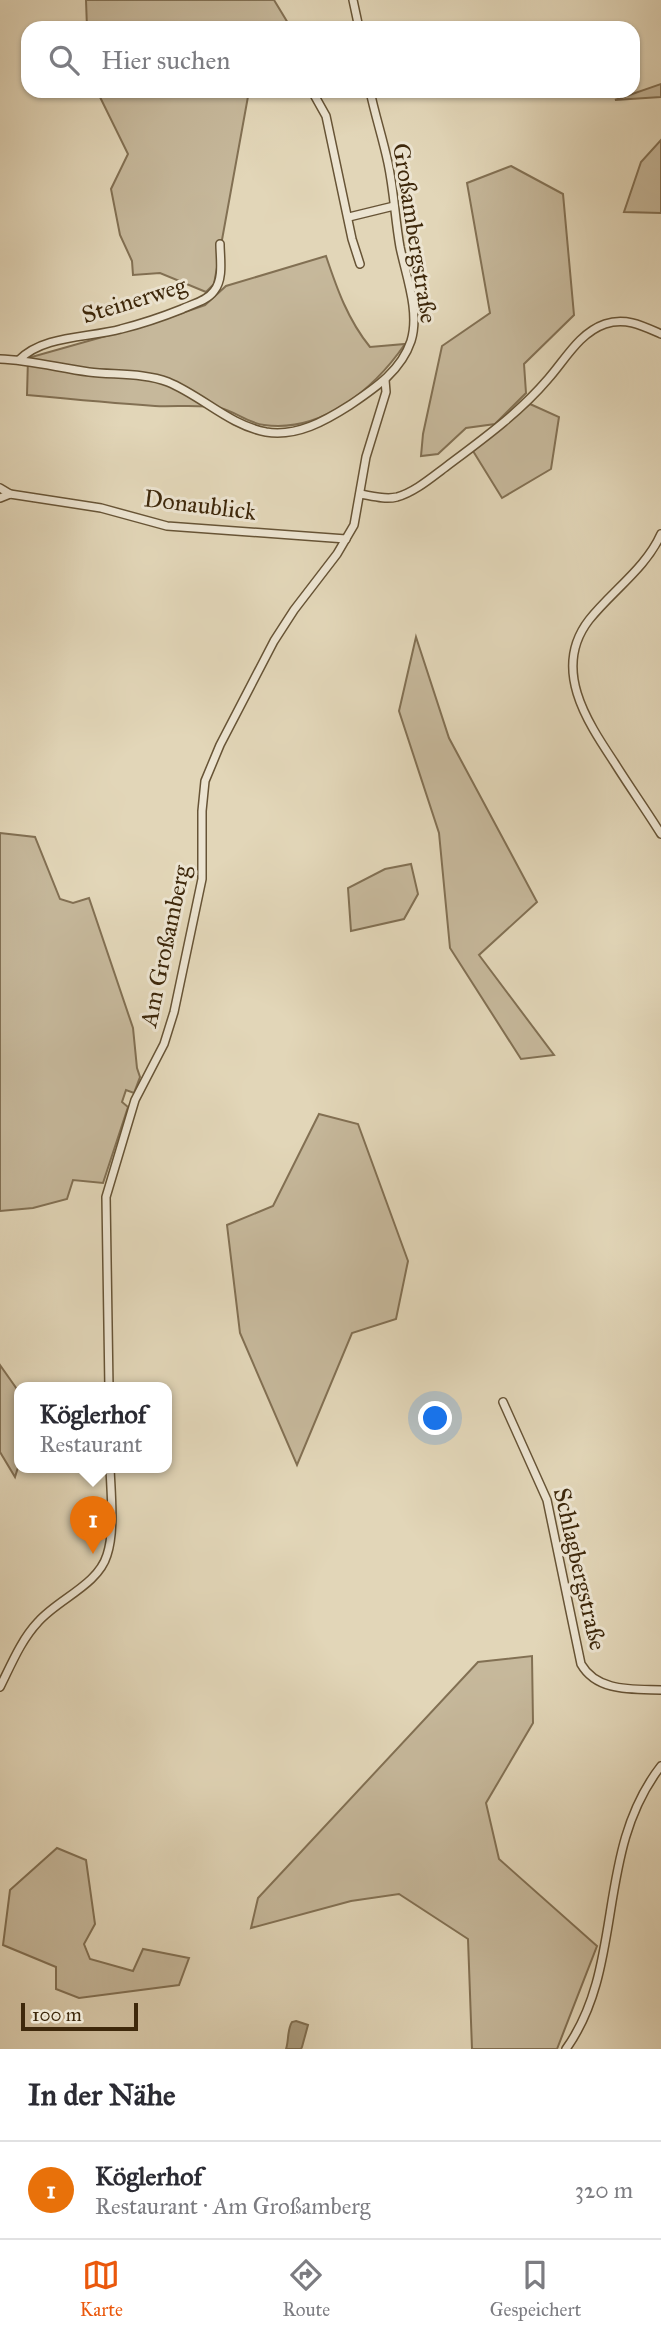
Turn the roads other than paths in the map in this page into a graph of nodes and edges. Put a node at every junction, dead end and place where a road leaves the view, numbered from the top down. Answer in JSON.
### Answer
{"nodes":[{"id":1,"x":353,"y":0,"type":"edge"},
{"id":2,"x":358,"y":21,"type":"edge"},
{"id":3,"x":317,"y":98,"type":"edge"},
{"id":4,"x":372,"y":98,"type":"edge"},
{"id":5,"x":394,"y":206,"type":"junction"},
{"id":6,"x":349,"y":217,"type":"junction"},
{"id":7,"x":220,"y":244,"type":"dead end"},
{"id":8,"x":360,"y":264,"type":"dead end"},
{"id":9,"x":661,"y":334,"type":"edge"},
{"id":10,"x":0,"y":359,"type":"edge"},
{"id":11,"x":19,"y":360,"type":"junction"},
{"id":12,"x":385,"y":380,"type":"junction"},
{"id":13,"x":0,"y":488,"type":"edge"},
{"id":14,"x":9,"y":494,"type":"junction"},
{"id":15,"x":360,"y":494,"type":"junction"},
{"id":16,"x":0,"y":498,"type":"edge"},
{"id":17,"x":661,"y":534,"type":"edge"},
{"id":18,"x":346,"y":539,"type":"junction"},
{"id":19,"x":661,"y":834,"type":"edge"},
{"id":20,"x":109,"y":1382,"type":"edge"},
{"id":21,"x":503,"y":1402,"type":"dead end"},
{"id":22,"x":110,"y":1473,"type":"edge"},
{"id":23,"x":0,"y":1687,"type":"edge"},
{"id":24,"x":661,"y":1690,"type":"edge"},
{"id":25,"x":661,"y":1766,"type":"edge"},
{"id":26,"x":566,"y":2049,"type":"edge"}],
"edges":[{"from":1,"to":2,"type":"street"},
{"from":3,"to":6,"type":"street"},
{"from":4,"to":5,"type":"street","name":"Großambergstraße"},
{"from":5,"to":6,"type":"street"},
{"from":5,"to":12,"type":"street","name":"Großambergstraße"},
{"from":6,"to":8,"type":"street"},
{"from":7,"to":11,"type":"street","name":"Steinerweg"},
{"from":9,"to":15,"type":"street"},
{"from":10,"to":11,"type":"street","name":"Großambergstraße"},
{"from":11,"to":12,"type":"street","name":"Großambergstraße"},
{"from":12,"to":15,"type":"street","name":"Am Großamberg"},
{"from":13,"to":14,"type":"street"},
{"from":14,"to":16,"type":"street"},
{"from":14,"to":18,"type":"street","name":"Donaublick"},
{"from":15,"to":18,"type":"street","name":"Am Großamberg"},
{"from":17,"to":19,"type":"street"},
{"from":18,"to":20,"type":"street","name":"Am Großamberg"},
{"from":21,"to":24,"type":"street","name":"Schlagbergstraße"},
{"from":22,"to":23,"type":"street"},
{"from":25,"to":26,"type":"street"}]}
